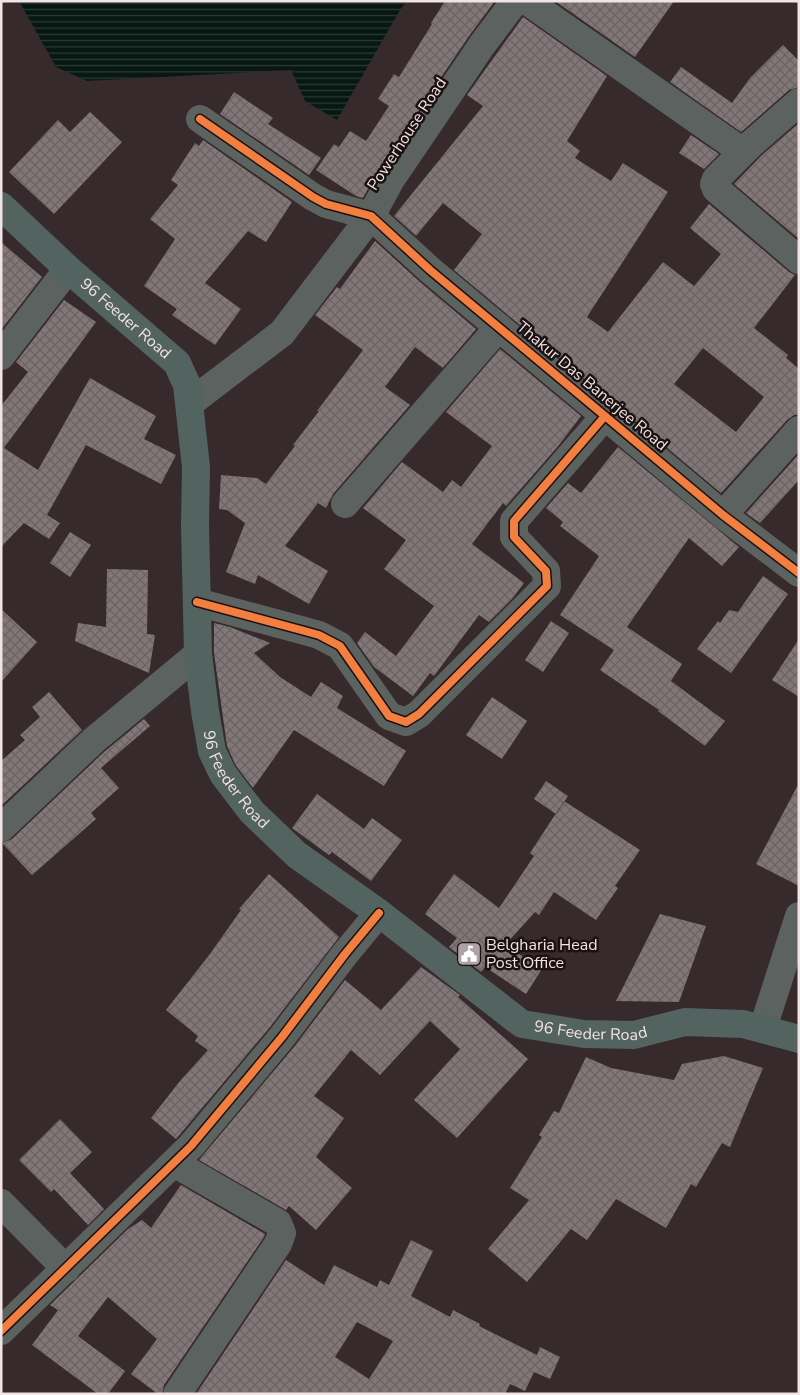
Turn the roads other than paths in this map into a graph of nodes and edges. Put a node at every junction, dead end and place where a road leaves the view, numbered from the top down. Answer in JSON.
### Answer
{"nodes":[{"id":1,"x":515,"y":1,"type":"edge"},
{"id":2,"x":527,"y":1,"type":"edge"},
{"id":3,"x":799,"y":102,"type":"edge"},
{"id":4,"x":200,"y":119,"type":"dead end"},
{"id":5,"x":743,"y":152,"type":"junction"},
{"id":6,"x":1,"y":206,"type":"edge"},
{"id":7,"x":371,"y":216,"type":"junction"},
{"id":8,"x":799,"y":260,"type":"edge"},
{"id":9,"x":68,"y":269,"type":"junction"},
{"id":10,"x":499,"y":327,"type":"junction"},
{"id":11,"x":1,"y":356,"type":"edge"},
{"id":12,"x":190,"y":403,"type":"junction"},
{"id":13,"x":605,"y":416,"type":"junction"},
{"id":14,"x":799,"y":430,"type":"edge"},
{"id":15,"x":345,"y":504,"type":"dead end"},
{"id":16,"x":723,"y":514,"type":"junction"},
{"id":17,"x":799,"y":572,"type":"edge"},
{"id":18,"x":197,"y":602,"type":"junction"},
{"id":19,"x":198,"y":654,"type":"junction"},
{"id":20,"x":1,"y":828,"type":"edge"},
{"id":21,"x":379,"y":913,"type":"junction"},
{"id":22,"x":799,"y":916,"type":"edge"},
{"id":23,"x":763,"y":1028,"type":"junction"},
{"id":24,"x":799,"y":1039,"type":"edge"},
{"id":25,"x":174,"y":1162,"type":"junction"},
{"id":26,"x":1,"y":1203,"type":"edge"},
{"id":27,"x":66,"y":1269,"type":"junction"},
{"id":28,"x":1,"y":1331,"type":"edge"},
{"id":29,"x":177,"y":1394,"type":"edge"}],
"edges":[{"from":1,"to":7,"type":"street","name":"Powerhouse Road"},
{"from":2,"to":5,"type":"street"},
{"from":3,"to":5,"type":"street"},
{"from":4,"to":7,"type":"street"},
{"from":5,"to":8,"type":"street"},
{"from":6,"to":9,"type":"main road","name":"96 Feeder Road"},
{"from":7,"to":10,"type":"street","name":"Thakur Das Banerjee Road"},
{"from":7,"to":12,"type":"street","name":"Powerhouse Road"},
{"from":9,"to":11,"type":"street"},
{"from":9,"to":12,"type":"main road","name":"96 Feeder Road"},
{"from":10,"to":13,"type":"street","name":"Thakur Das Banerjee Road"},
{"from":10,"to":15,"type":"street"},
{"from":12,"to":18,"type":"main road","name":"96 Feeder Road"},
{"from":13,"to":16,"type":"street","name":"Thakur Das Banerjee Road"},
{"from":13,"to":18,"type":"street"},
{"from":14,"to":16,"type":"street"},
{"from":16,"to":17,"type":"street","name":"Thakur Das Banerjee Road"},
{"from":18,"to":19,"type":"main road","name":"96 Feeder Road"},
{"from":19,"to":20,"type":"street"},
{"from":19,"to":21,"type":"main road","name":"96 Feeder Road"},
{"from":21,"to":23,"type":"main road","name":"96 Feeder Road"},
{"from":21,"to":25,"type":"street"},
{"from":22,"to":23,"type":"street"},
{"from":23,"to":24,"type":"main road","name":"96 Feeder Road"},
{"from":25,"to":27,"type":"street"},
{"from":25,"to":29,"type":"street"},
{"from":26,"to":27,"type":"street"},
{"from":27,"to":28,"type":"street"}]}
